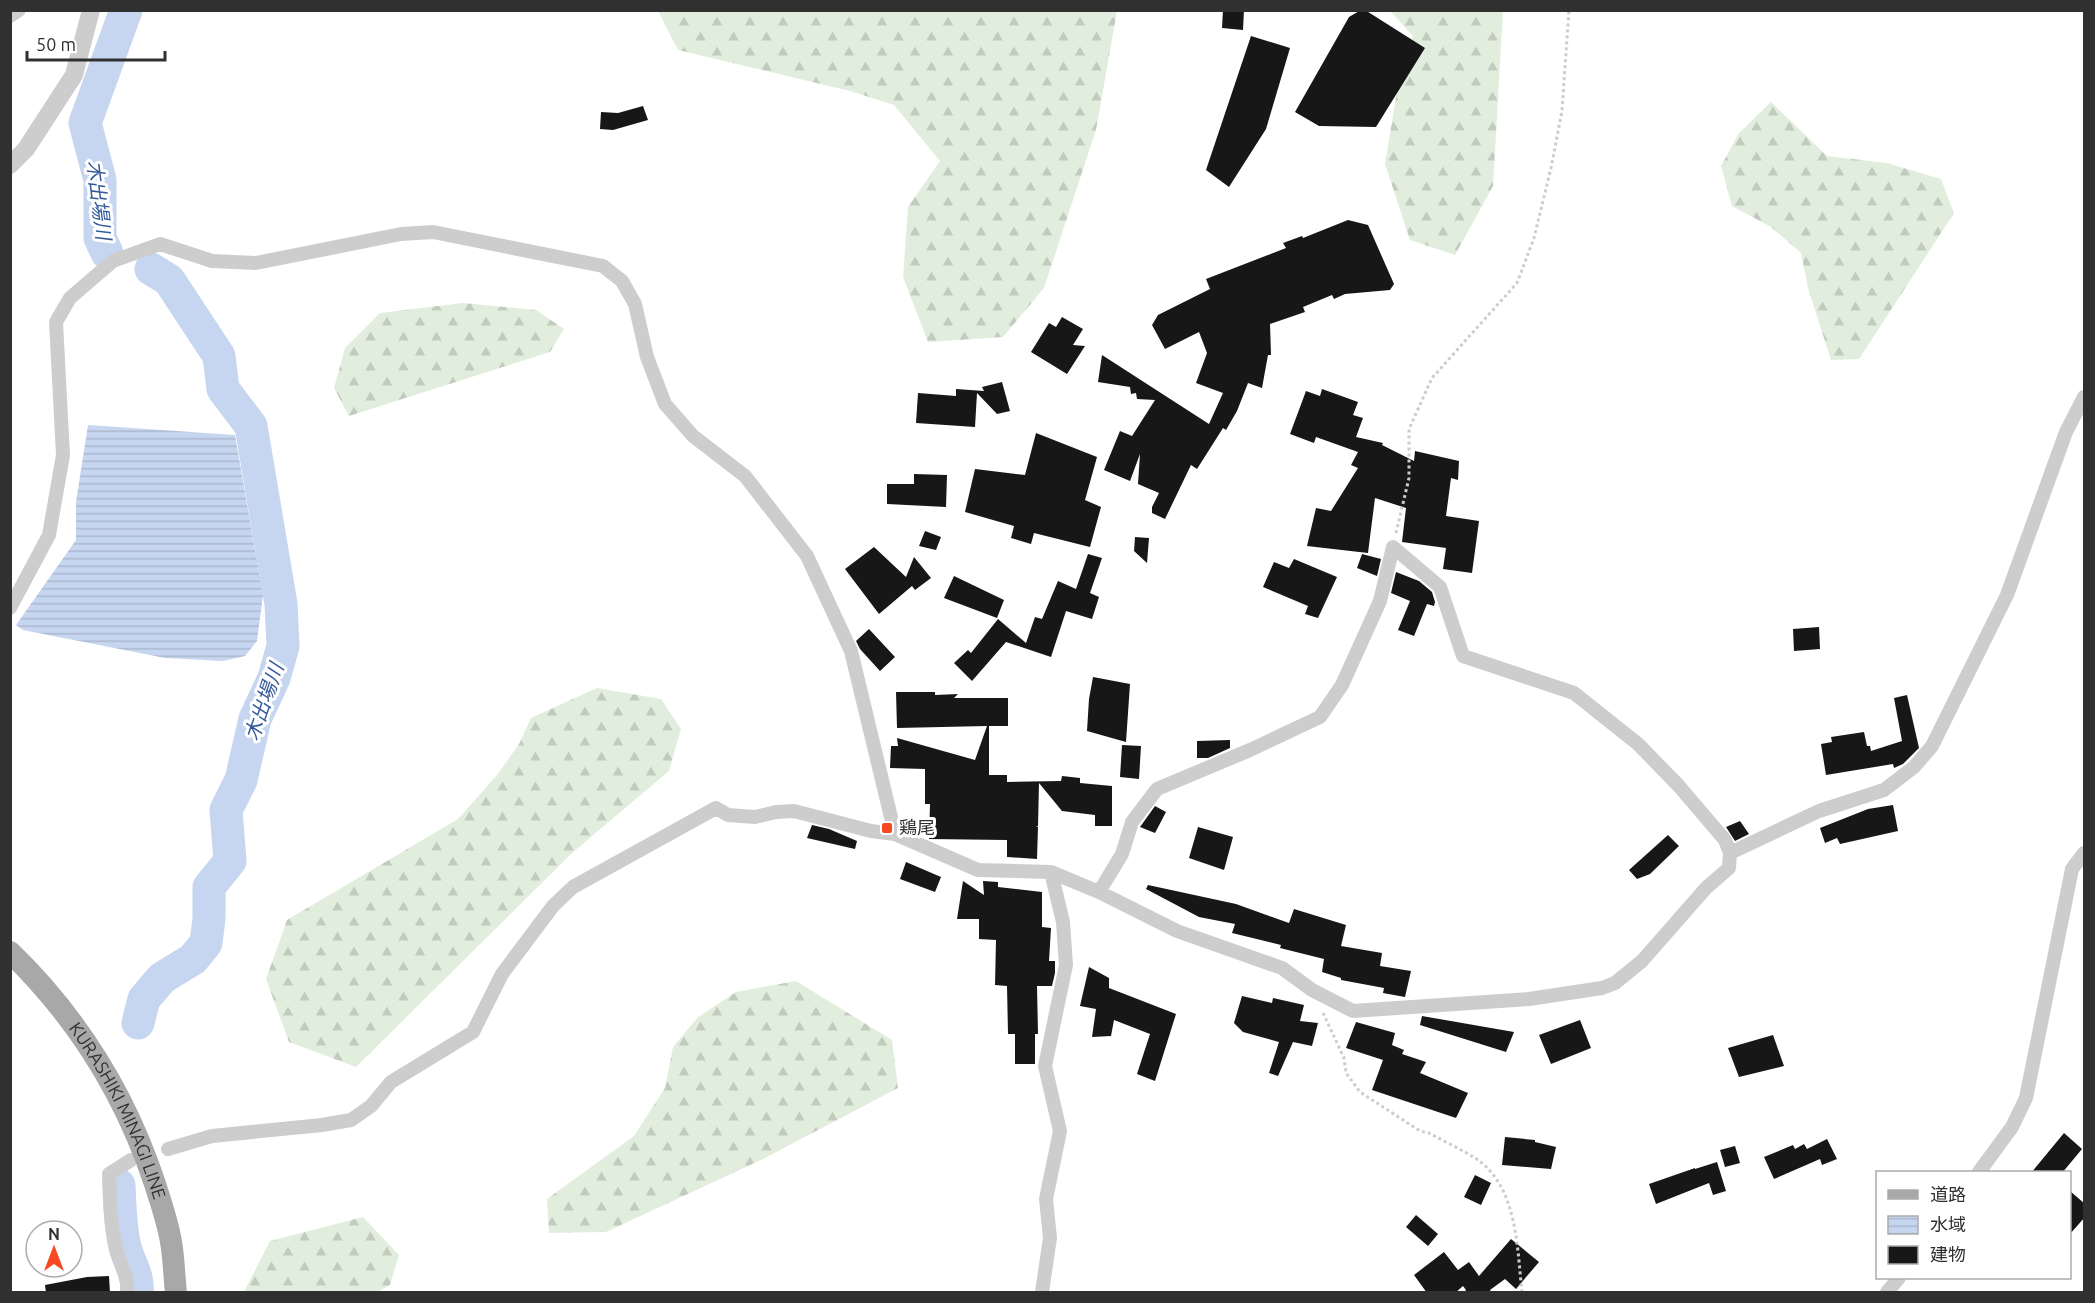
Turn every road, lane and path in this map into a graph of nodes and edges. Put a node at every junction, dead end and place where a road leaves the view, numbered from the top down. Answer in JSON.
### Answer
{"nodes":[{"id":1,"x":19,"y":10,"type":"edge"},
{"id":2,"x":91,"y":10,"type":"edge"},
{"id":3,"x":1569,"y":10,"type":"edge"},
{"id":4,"x":10,"y":16,"type":"edge"},
{"id":5,"x":10,"y":165,"type":"edge"},
{"id":6,"x":2085,"y":397,"type":"edge"},
{"id":7,"x":1393,"y":547,"type":"junction"},
{"id":8,"x":10,"y":608,"type":"edge"},
{"id":9,"x":896,"y":834,"type":"junction"},
{"id":10,"x":1730,"y":853,"type":"junction"},
{"id":11,"x":2085,"y":853,"type":"edge"},
{"id":12,"x":1050,"y":872,"type":"junction"},
{"id":13,"x":1099,"y":892,"type":"junction"},
{"id":14,"x":10,"y":952,"type":"edge"},
{"id":15,"x":1312,"y":990,"type":"junction"},
{"id":16,"x":168,"y":1149,"type":"dead end"},
{"id":17,"x":131,"y":1160,"type":"dead end"},
{"id":18,"x":1979,"y":1171,"type":"edge"},
{"id":19,"x":1898,"y":1279,"type":"edge"},
{"id":20,"x":127,"y":1293,"type":"edge"},
{"id":21,"x":176,"y":1293,"type":"edge"},
{"id":22,"x":1042,"y":1293,"type":"edge"},
{"id":23,"x":1522,"y":1293,"type":"edge"},
{"id":24,"x":1887,"y":1293,"type":"edge"}],
"edges":[{"from":1,"to":4,"type":"street"},
{"from":2,"to":5,"type":"street"},
{"from":3,"to":7,"type":"path"},
{"from":6,"to":10,"type":"street"},
{"from":7,"to":10,"type":"street"},
{"from":7,"to":13,"type":"street"},
{"from":8,"to":9,"type":"street"},
{"from":9,"to":12,"type":"street"},
{"from":9,"to":16,"type":"street"},
{"from":10,"to":15,"type":"street"},
{"from":11,"to":18,"type":"street"},
{"from":12,"to":13,"type":"street"},
{"from":12,"to":22,"type":"street"},
{"from":13,"to":15,"type":"street"},
{"from":14,"to":21,"type":"main road","name":"KURASHIKI MINAGI LINE"},
{"from":15,"to":23,"type":"path"},
{"from":17,"to":20,"type":"street"},
{"from":19,"to":24,"type":"street"}]}
